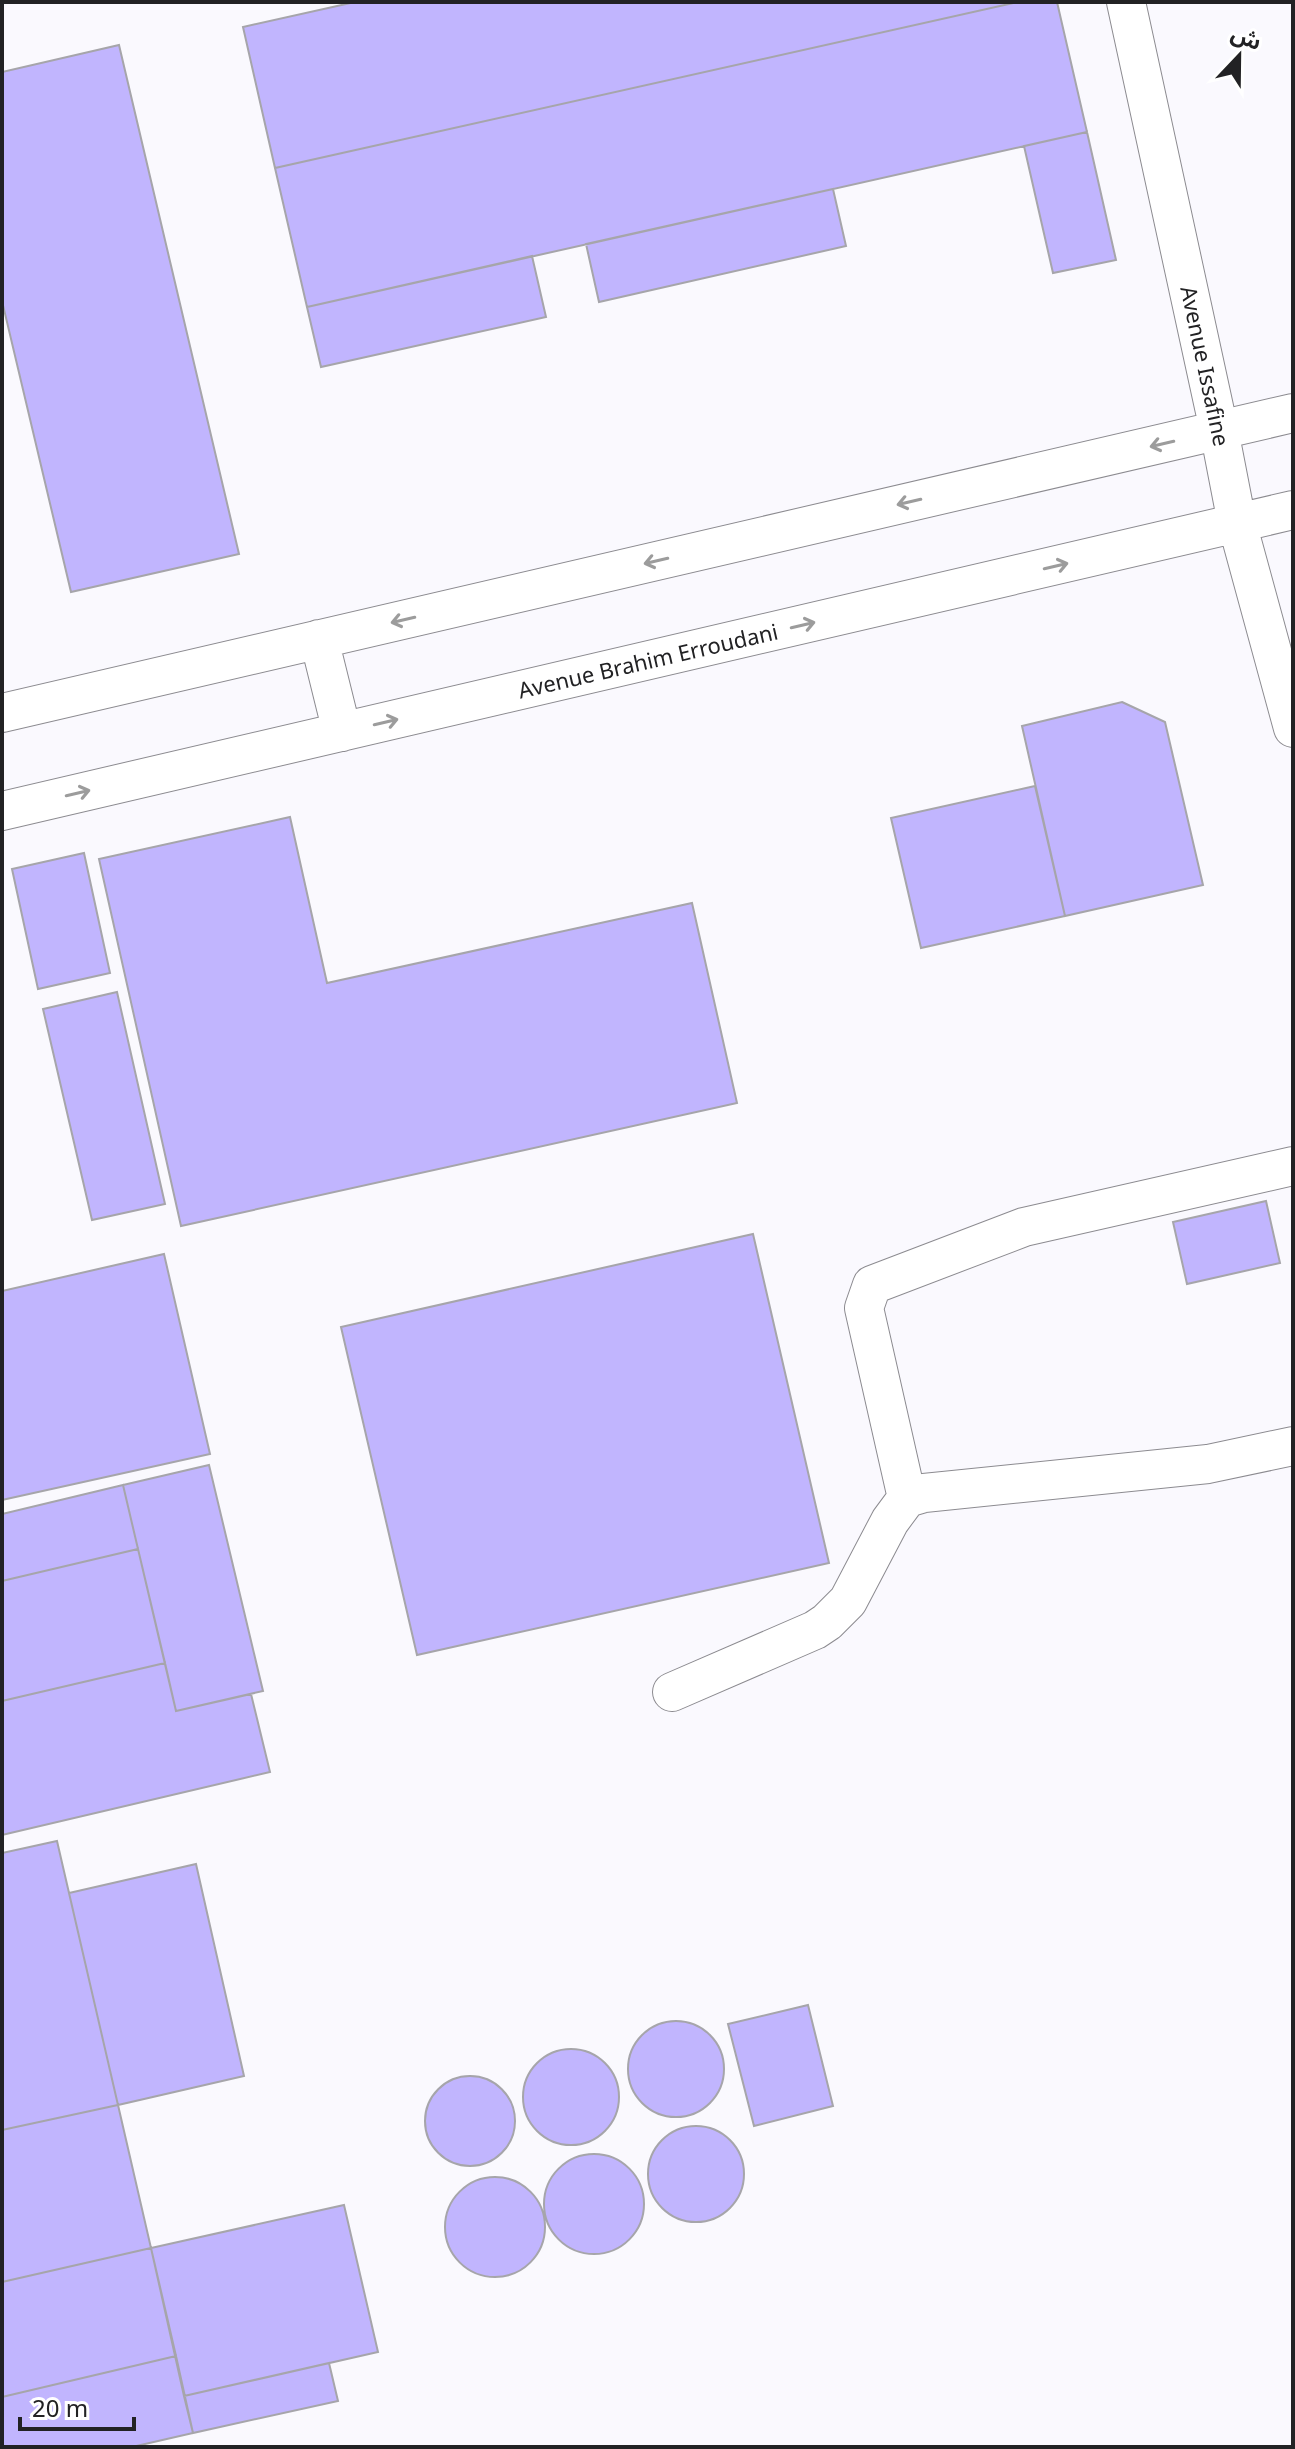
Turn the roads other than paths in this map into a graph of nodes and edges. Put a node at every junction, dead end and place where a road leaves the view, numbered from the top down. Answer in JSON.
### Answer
{"nodes":[{"id":1,"x":1126,"y":2,"type":"edge"},
{"id":2,"x":1293,"y":413,"type":"edge"},
{"id":3,"x":1219,"y":430,"type":"junction"},
{"id":4,"x":1293,"y":510,"type":"edge"},
{"id":5,"x":1237,"y":523,"type":"junction"},
{"id":6,"x":319,"y":639,"type":"junction"},
{"id":7,"x":2,"y":713,"type":"edge"},
{"id":8,"x":1293,"y":728,"type":"edge"},
{"id":9,"x":342,"y":732,"type":"junction"},
{"id":10,"x":2,"y":811,"type":"edge"},
{"id":11,"x":1293,"y":1166,"type":"edge"},
{"id":12,"x":1293,"y":1446,"type":"edge"},
{"id":13,"x":907,"y":1498,"type":"junction"},
{"id":14,"x":672,"y":1692,"type":"dead end"}],
"edges":[{"from":1,"to":3,"type":"street","name":"Avenue Issafine"},
{"from":2,"to":3,"type":"street"},
{"from":3,"to":5,"type":"street","name":"Avenue Issafine"},
{"from":3,"to":6,"type":"street","one_way":true},
{"from":4,"to":5,"type":"street","name":"Avenue Brahim Erroudani"},
{"from":5,"to":8,"type":"street","name":"Avenue Issafine"},
{"from":9,"to":5,"type":"street","name":"Avenue Brahim Erroudani","one_way":true},
{"from":6,"to":7,"type":"street"},
{"from":6,"to":9,"type":"street"},
{"from":10,"to":9,"type":"street","name":"Avenue Brahim Erroudani","one_way":true},
{"from":11,"to":13,"type":"street"},
{"from":12,"to":13,"type":"street"},
{"from":13,"to":14,"type":"street"}]}
